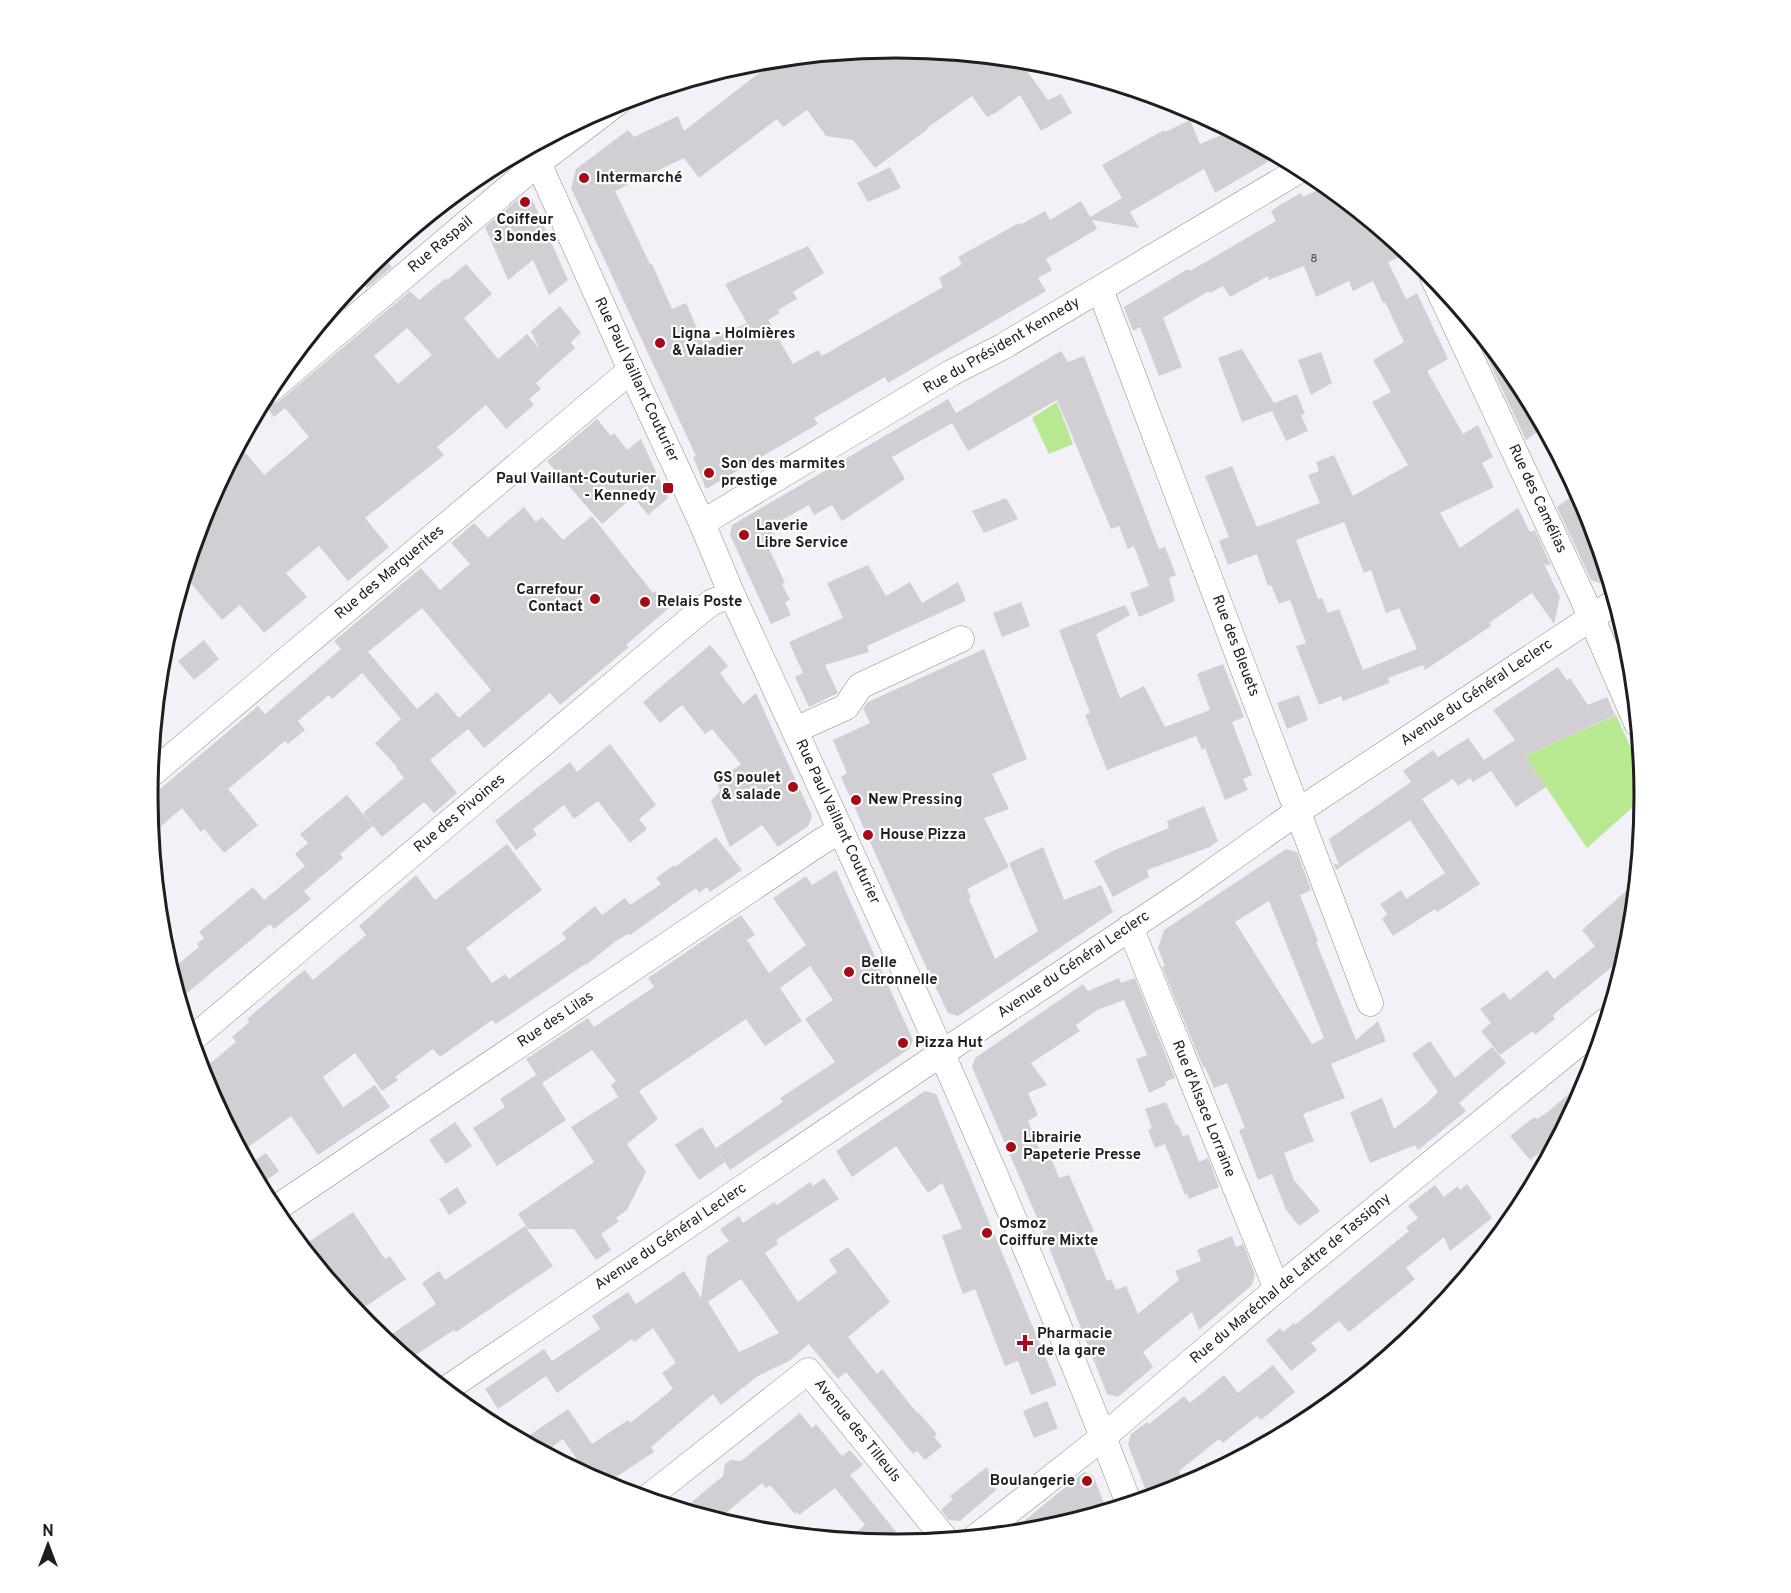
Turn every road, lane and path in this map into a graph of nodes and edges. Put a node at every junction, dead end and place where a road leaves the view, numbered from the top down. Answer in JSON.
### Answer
{"nodes":[{"id":1,"x":554,"y":143,"type":"edge"},
{"id":2,"x":535,"y":155,"type":"edge"},
{"id":3,"x":1292,"y":174,"type":"edge"},
{"id":4,"x":1100,"y":289,"type":"junction"},
{"id":5,"x":1447,"y":306,"type":"edge"},
{"id":6,"x":296,"y":366,"type":"edge"},
{"id":7,"x":631,"y":370,"type":"junction"},
{"id":8,"x":702,"y":523,"type":"junction"},
{"id":9,"x":732,"y":595,"type":"junction"},
{"id":10,"x":1608,"y":606,"type":"edge"},
{"id":11,"x":1591,"y":618,"type":"junction"},
{"id":12,"x":961,"y":639,"type":"dead end"},
{"id":13,"x":1627,"y":700,"type":"edge"},
{"id":14,"x":795,"y":730,"type":"junction"},
{"id":15,"x":159,"y":768,"type":"edge"},
{"id":16,"x":1297,"y":812,"type":"junction"},
{"id":17,"x":841,"y":830,"type":"junction"},
{"id":18,"x":1130,"y":927,"type":"junction"},
{"id":19,"x":1371,"y":1003,"type":"dead end"},
{"id":20,"x":1595,"y":1030,"type":"edge"},
{"id":21,"x":197,"y":1035,"type":"edge"},
{"id":22,"x":943,"y":1053,"type":"junction"},
{"id":23,"x":281,"y":1205,"type":"edge"},
{"id":24,"x":1276,"y":1290,"type":"junction"},
{"id":25,"x":451,"y":1386,"type":"edge"},
{"id":26,"x":1103,"y":1437,"type":"junction"},
{"id":27,"x":653,"y":1493,"type":"edge"},
{"id":28,"x":1126,"y":1497,"type":"edge"},
{"id":29,"x":987,"y":1529,"type":"edge"},
{"id":30,"x":940,"y":1533,"type":"edge"}],
"edges":[{"from":1,"to":2,"type":"street","name":"Rue Raspail"},
{"from":2,"to":6,"type":"street","name":"Rue Raspail"},
{"from":2,"to":7,"type":"street","name":"Rue Paul Vaillant Couturier"},
{"from":3,"to":4,"type":"street","name":"Rue du Président Kennedy"},
{"from":4,"to":8,"type":"street","name":"Rue du Président Kennedy"},
{"from":4,"to":16,"type":"street","name":"Rue des Bleuets"},
{"from":5,"to":11,"type":"street","name":"Rue des Camélias"},
{"from":7,"to":8,"type":"street","name":"Rue Paul Vaillant Couturier"},
{"from":7,"to":15,"type":"street","name":"Rue des Marguerites"},
{"from":8,"to":9,"type":"street","name":"Rue Paul Vaillant Couturier"},
{"from":9,"to":14,"type":"street","name":"Rue Paul Vaillant Couturier"},
{"from":9,"to":21,"type":"street","name":"Rue des Pivoines"},
{"from":10,"to":11,"type":"street","name":"Avenue du Général Leclerc"},
{"from":11,"to":13,"type":"street","name":"Rue des Camélias"},
{"from":11,"to":16,"type":"street","name":"Avenue du Général Leclerc"},
{"from":12,"to":14,"type":"street"},
{"from":14,"to":17,"type":"street","name":"Rue Paul Vaillant Couturier"},
{"from":16,"to":18,"type":"street","name":"Avenue du Général Leclerc"},
{"from":16,"to":19,"type":"street","name":"Rue des Bleuets"},
{"from":17,"to":22,"type":"street","name":"Rue Paul Vaillant Couturier"},
{"from":17,"to":23,"type":"street","name":"Rue des Lilas"},
{"from":18,"to":22,"type":"street","name":"Avenue du Général Leclerc"},
{"from":18,"to":24,"type":"street","name":"Rue d'Alsace Lorraine"},
{"from":20,"to":24,"type":"street","name":"Rue du Maréchal de Lattre de Tassigny"},
{"from":22,"to":25,"type":"street","name":"Avenue du Général Leclerc"},
{"from":22,"to":26,"type":"street","name":"Rue Paul Vaillant Couturier"},
{"from":24,"to":26,"type":"street","name":"Rue du Maréchal de Lattre de Tassigny"},
{"from":26,"to":28,"type":"street","name":"Rue Paul Vaillant Couturier"},
{"from":26,"to":29,"type":"street","name":"Rue du Maréchal de Lattre de Tassigny"},
{"from":27,"to":30,"type":"street","name":"Avenue des Tilleuls"}]}
